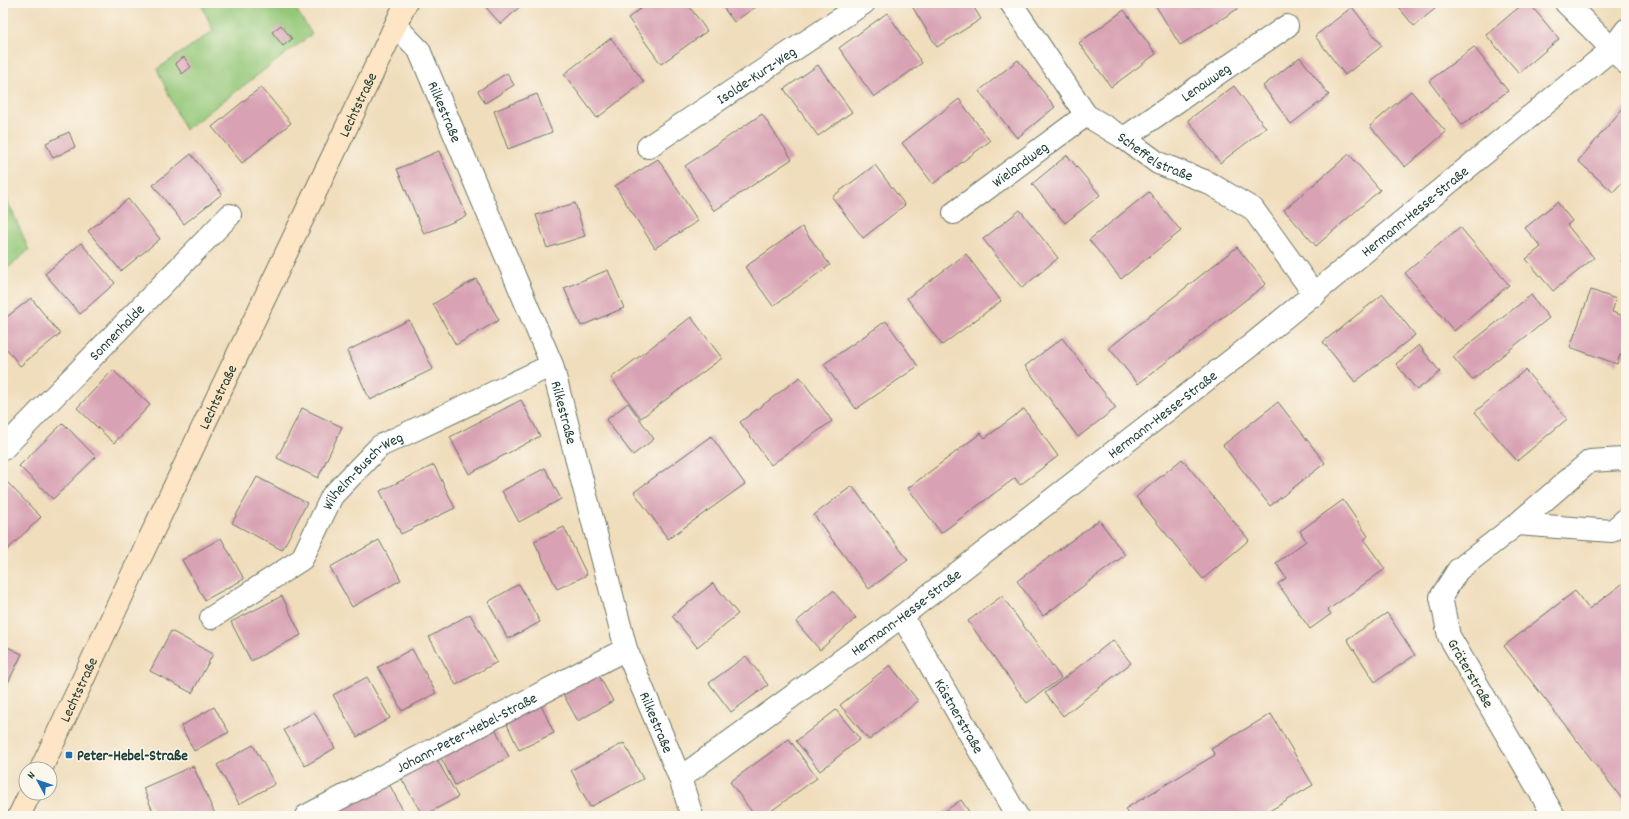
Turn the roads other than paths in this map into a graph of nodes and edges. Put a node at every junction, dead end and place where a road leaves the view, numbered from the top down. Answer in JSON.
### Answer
{"nodes":[{"id":1,"x":406,"y":3,"type":"edge"},
{"id":2,"x":864,"y":3,"type":"edge"},
{"id":3,"x":1011,"y":3,"type":"edge"},
{"id":4,"x":1566,"y":3,"type":"edge"},
{"id":5,"x":396,"y":26,"type":"junction"},
{"id":6,"x":1288,"y":26,"type":"dead end"},
{"id":7,"x":1626,"y":30,"type":"edge"},
{"id":8,"x":1618,"y":57,"type":"edge"},
{"id":9,"x":1086,"y":115,"type":"junction"},
{"id":10,"x":1124,"y":138,"type":"junction"},
{"id":11,"x":648,"y":147,"type":"dead end"},
{"id":12,"x":954,"y":213,"type":"dead end"},
{"id":13,"x":230,"y":214,"type":"dead end"},
{"id":14,"x":1315,"y":295,"type":"junction"},
{"id":15,"x":552,"y":365,"type":"junction"},
{"id":16,"x":3,"y":449,"type":"edge"},
{"id":17,"x":1626,"y":461,"type":"edge"},
{"id":18,"x":1626,"y":519,"type":"edge"},
{"id":19,"x":1517,"y":524,"type":"junction"},
{"id":20,"x":902,"y":616,"type":"junction"},
{"id":21,"x":211,"y":618,"type":"dead end"},
{"id":22,"x":626,"y":649,"type":"junction"},
{"id":23,"x":45,"y":761,"type":"edge"},
{"id":24,"x":680,"y":778,"type":"junction"},
{"id":25,"x":26,"y":801,"type":"edge"},
{"id":26,"x":19,"y":816,"type":"edge"},
{"id":27,"x":306,"y":816,"type":"edge"},
{"id":28,"x":692,"y":816,"type":"edge"},
{"id":29,"x":1018,"y":816,"type":"edge"},
{"id":30,"x":1554,"y":816,"type":"edge"}],
"edges":[{"from":1,"to":5,"type":"street","name":"Lechtstraße"},
{"from":2,"to":11,"type":"street","name":"Isolde-Kurz-Weg"},
{"from":3,"to":9,"type":"street","name":"Scheffelstraße"},
{"from":4,"to":8,"type":"street"},
{"from":5,"to":15,"type":"street","name":"Rilkestraße"},
{"from":5,"to":23,"type":"street","name":"Lechtstraße"},
{"from":6,"to":10,"type":"street","name":"Lenauweg"},
{"from":7,"to":8,"type":"street","name":"Hermann-Hesse-Straße"},
{"from":8,"to":14,"type":"street","name":"Hermann-Hesse-Straße"},
{"from":9,"to":10,"type":"street","name":"Scheffelstraße"},
{"from":9,"to":12,"type":"street","name":"Wielandweg"},
{"from":10,"to":14,"type":"street","name":"Scheffelstraße"},
{"from":13,"to":16,"type":"street","name":"Sonnenhalde"},
{"from":14,"to":20,"type":"street","name":"Hermann-Hesse-Straße"},
{"from":15,"to":21,"type":"street","name":"Wilhelm-Busch-Weg"},
{"from":15,"to":22,"type":"street","name":"Rilkestraße"},
{"from":17,"to":19,"type":"street","name":"Gräterstraße"},
{"from":18,"to":19,"type":"street"},
{"from":19,"to":30,"type":"street","name":"Gräterstraße"},
{"from":20,"to":24,"type":"street","name":"Hermann-Hesse-Straße"},
{"from":20,"to":29,"type":"street","name":"Kästnerstraße"},
{"from":22,"to":24,"type":"street","name":"Rilkestraße"},
{"from":22,"to":27,"type":"street","name":"Johann-Peter-Hebel-Straße"},
{"from":24,"to":28,"type":"street","name":"Rilkestraße"},
{"from":25,"to":26,"type":"street"}]}
